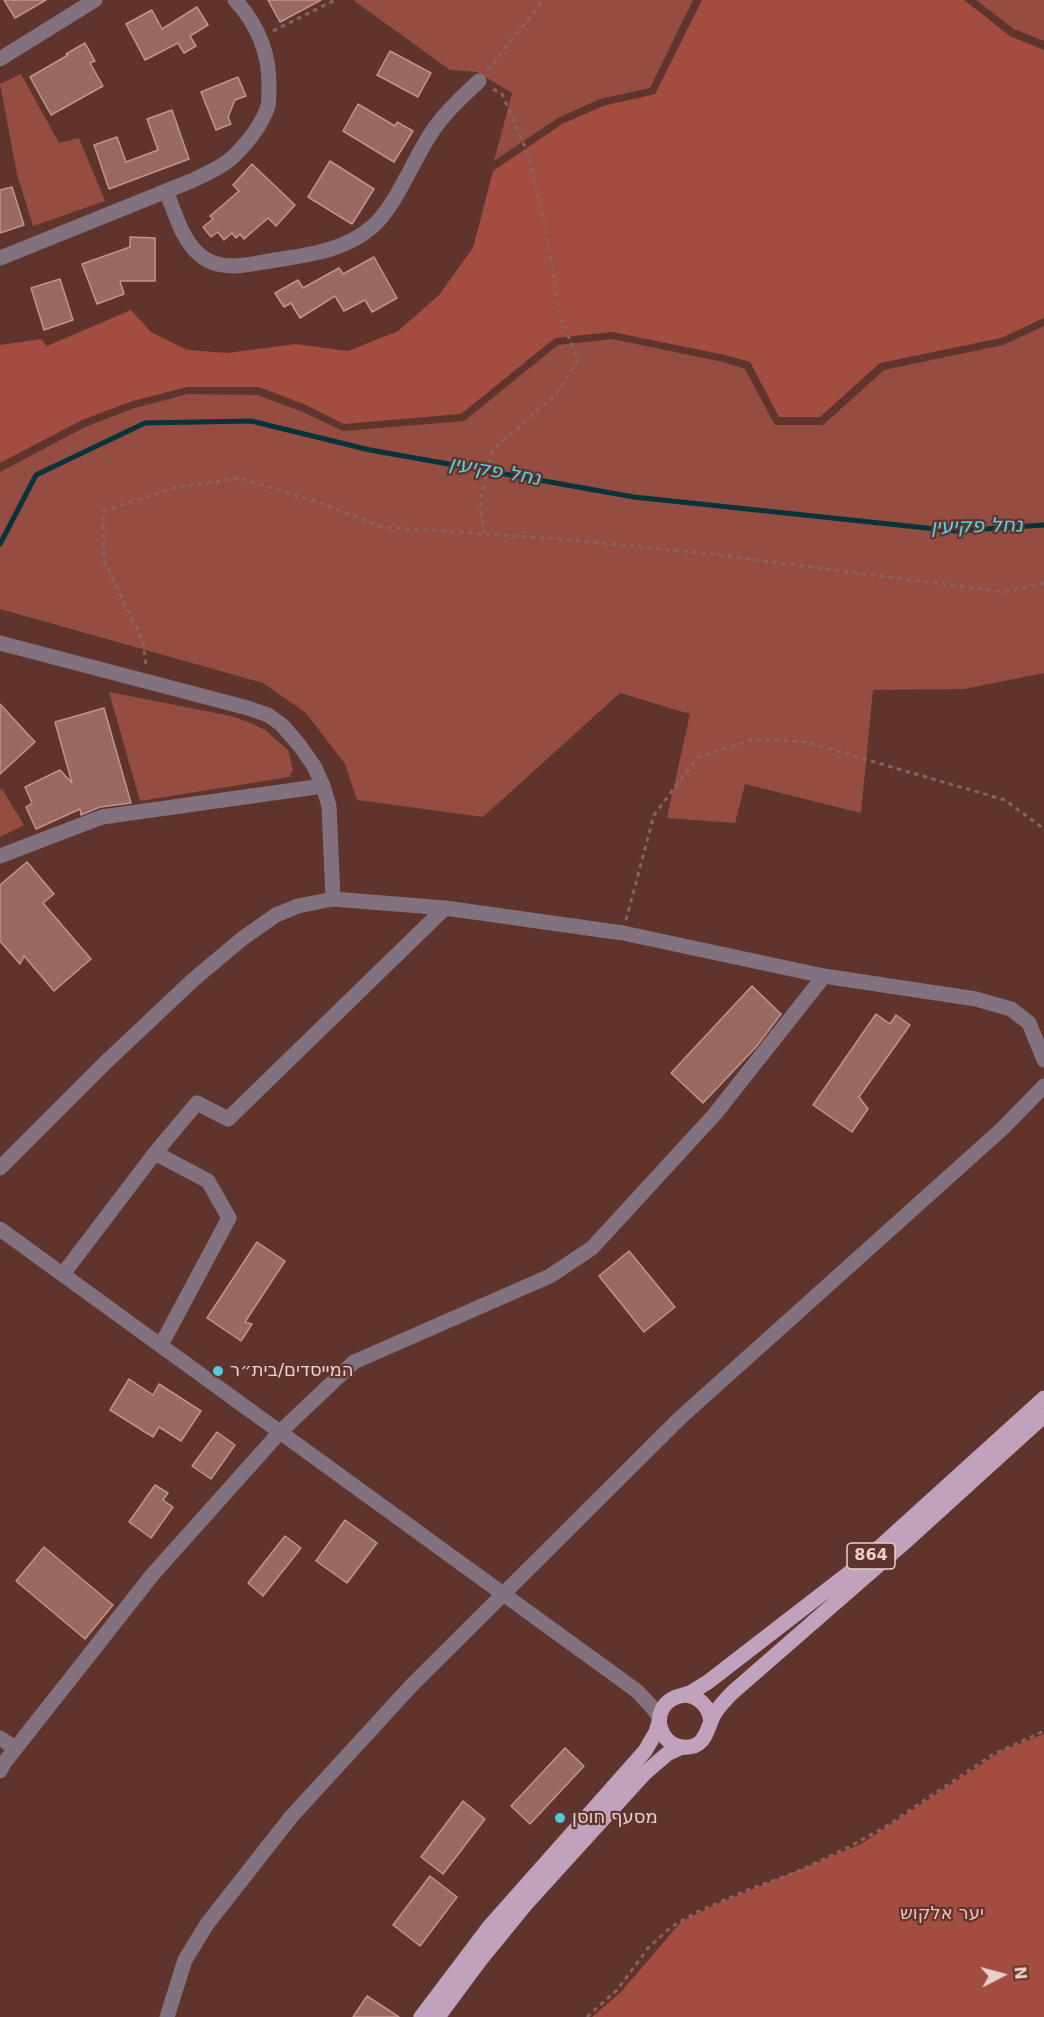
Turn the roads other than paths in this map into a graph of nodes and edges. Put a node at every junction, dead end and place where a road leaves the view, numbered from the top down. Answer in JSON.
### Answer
{"nodes":[{"id":1,"x":94,"y":0,"type":"edge"},
{"id":2,"x":235,"y":0,"type":"edge"},
{"id":3,"x":0,"y":59,"type":"edge"},
{"id":4,"x":479,"y":81,"type":"road end"},
{"id":5,"x":166,"y":191,"type":"junction"},
{"id":6,"x":0,"y":258,"type":"edge"},
{"id":7,"x":0,"y":643,"type":"edge"},
{"id":8,"x":323,"y":786,"type":"junction"},
{"id":9,"x":0,"y":856,"type":"edge"},
{"id":10,"x":333,"y":898,"type":"junction"},
{"id":11,"x":445,"y":908,"type":"junction"},
{"id":12,"x":824,"y":976,"type":"junction"},
{"id":13,"x":1044,"y":1060,"type":"edge"},
{"id":14,"x":1044,"y":1086,"type":"edge"},
{"id":15,"x":155,"y":1153,"type":"junction"},
{"id":16,"x":0,"y":1167,"type":"edge"},
{"id":17,"x":3,"y":1236,"type":"edge"},
{"id":18,"x":63,"y":1274,"type":"junction"},
{"id":19,"x":160,"y":1345,"type":"junction"},
{"id":20,"x":1044,"y":1398,"type":"edge"},
{"id":21,"x":1044,"y":1416,"type":"edge"},
{"id":22,"x":280,"y":1432,"type":"junction"},
{"id":23,"x":503,"y":1594,"type":"junction"},
{"id":24,"x":637,"y":1691,"type":"junction"},
{"id":25,"x":679,"y":1696,"type":"junction"},
{"id":26,"x":659,"y":1720,"type":"junction"},
{"id":27,"x":711,"y":1722,"type":"junction"},
{"id":28,"x":0,"y":1738,"type":"edge"},
{"id":29,"x":682,"y":1747,"type":"junction"},
{"id":30,"x":15,"y":1748,"type":"junction"},
{"id":31,"x":0,"y":1771,"type":"edge"},
{"id":32,"x":167,"y":2017,"type":"edge"},
{"id":33,"x":421,"y":2017,"type":"edge"},
{"id":34,"x":438,"y":2017,"type":"edge"}],
"edges":[{"from":1,"to":3,"type":"street"},
{"from":2,"to":5,"type":"street"},
{"from":4,"to":5,"type":"street"},
{"from":5,"to":6,"type":"street"},
{"from":7,"to":8,"type":"street"},
{"from":8,"to":9,"type":"street"},
{"from":8,"to":10,"type":"street"},
{"from":10,"to":11,"type":"street"},
{"from":10,"to":16,"type":"street"},
{"from":11,"to":12,"type":"street"},
{"from":11,"to":15,"type":"street"},
{"from":12,"to":13,"type":"street"},
{"from":12,"to":22,"type":"street"},
{"from":14,"to":23,"type":"street"},
{"from":15,"to":18,"type":"street"},
{"from":15,"to":19,"type":"street"},
{"from":17,"to":18,"type":"street"},
{"from":18,"to":19,"type":"street"},
{"from":19,"to":22,"type":"street"},
{"from":20,"to":25,"type":"main road","number":"864"},
{"from":21,"to":27,"type":"main road","number":"864"},
{"from":22,"to":23,"type":"street"},
{"from":22,"to":30,"type":"street"},
{"from":23,"to":24,"type":"street"},
{"from":23,"to":32,"type":"street"},
{"from":24,"to":25,"type":"street"},
{"from":24,"to":26,"type":"street"},
{"from":25,"to":26,"type":"main road"},
{"from":25,"to":27,"type":"main road"},
{"from":26,"to":29,"type":"main road"},
{"from":26,"to":33,"type":"main road"},
{"from":27,"to":29,"type":"main road"},
{"from":28,"to":30,"type":"street"},
{"from":29,"to":34,"type":"main road"},
{"from":30,"to":31,"type":"street"}]}
